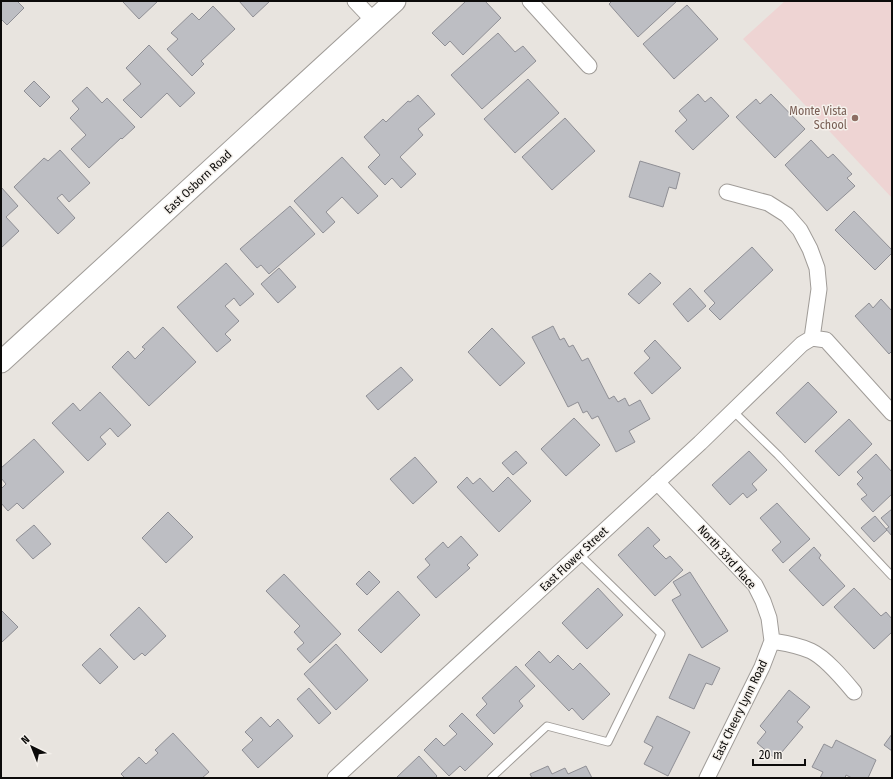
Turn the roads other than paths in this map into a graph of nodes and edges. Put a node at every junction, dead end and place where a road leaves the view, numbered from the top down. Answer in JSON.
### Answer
{"nodes":[{"id":1,"x":355,"y":1,"type":"edge"},
{"id":2,"x":395,"y":1,"type":"edge"},
{"id":3,"x":530,"y":1,"type":"edge"},
{"id":4,"x":373,"y":20,"type":"junction"},
{"id":5,"x":589,"y":66,"type":"dead end"},
{"id":6,"x":727,"y":192,"type":"dead end"},
{"id":7,"x":812,"y":338,"type":"junction"},
{"id":8,"x":1,"y":362,"type":"edge"},
{"id":9,"x":891,"y":409,"type":"edge"},
{"id":10,"x":733,"y":411,"type":"junction"},
{"id":11,"x":657,"y":482,"type":"junction"},
{"id":12,"x":579,"y":554,"type":"junction"},
{"id":13,"x":892,"y":576,"type":"edge"},
{"id":14,"x":772,"y":641,"type":"junction"},
{"id":15,"x":854,"y":692,"type":"dead end"},
{"id":16,"x":335,"y":778,"type":"edge"},
{"id":17,"x":491,"y":778,"type":"edge"},
{"id":18,"x":707,"y":778,"type":"edge"}],
"edges":[{"from":1,"to":4,"type":"street"},
{"from":2,"to":4,"type":"main road","name":"East Osborn Road"},
{"from":3,"to":5,"type":"street"},
{"from":4,"to":8,"type":"main road","name":"East Osborn Road"},
{"from":6,"to":7,"type":"street"},
{"from":7,"to":9,"type":"street"},
{"from":7,"to":10,"type":"street","name":"East Flower Street"},
{"from":10,"to":11,"type":"street","name":"East Flower Street"},
{"from":10,"to":13,"type":"lane"},
{"from":11,"to":12,"type":"street","name":"East Flower Street"},
{"from":11,"to":14,"type":"street","name":"North 33rd Place"},
{"from":12,"to":16,"type":"street","name":"East Flower Street"},
{"from":12,"to":17,"type":"lane"},
{"from":14,"to":15,"type":"street"},
{"from":14,"to":18,"type":"street","name":"East Cheery Lynn Road"}]}
